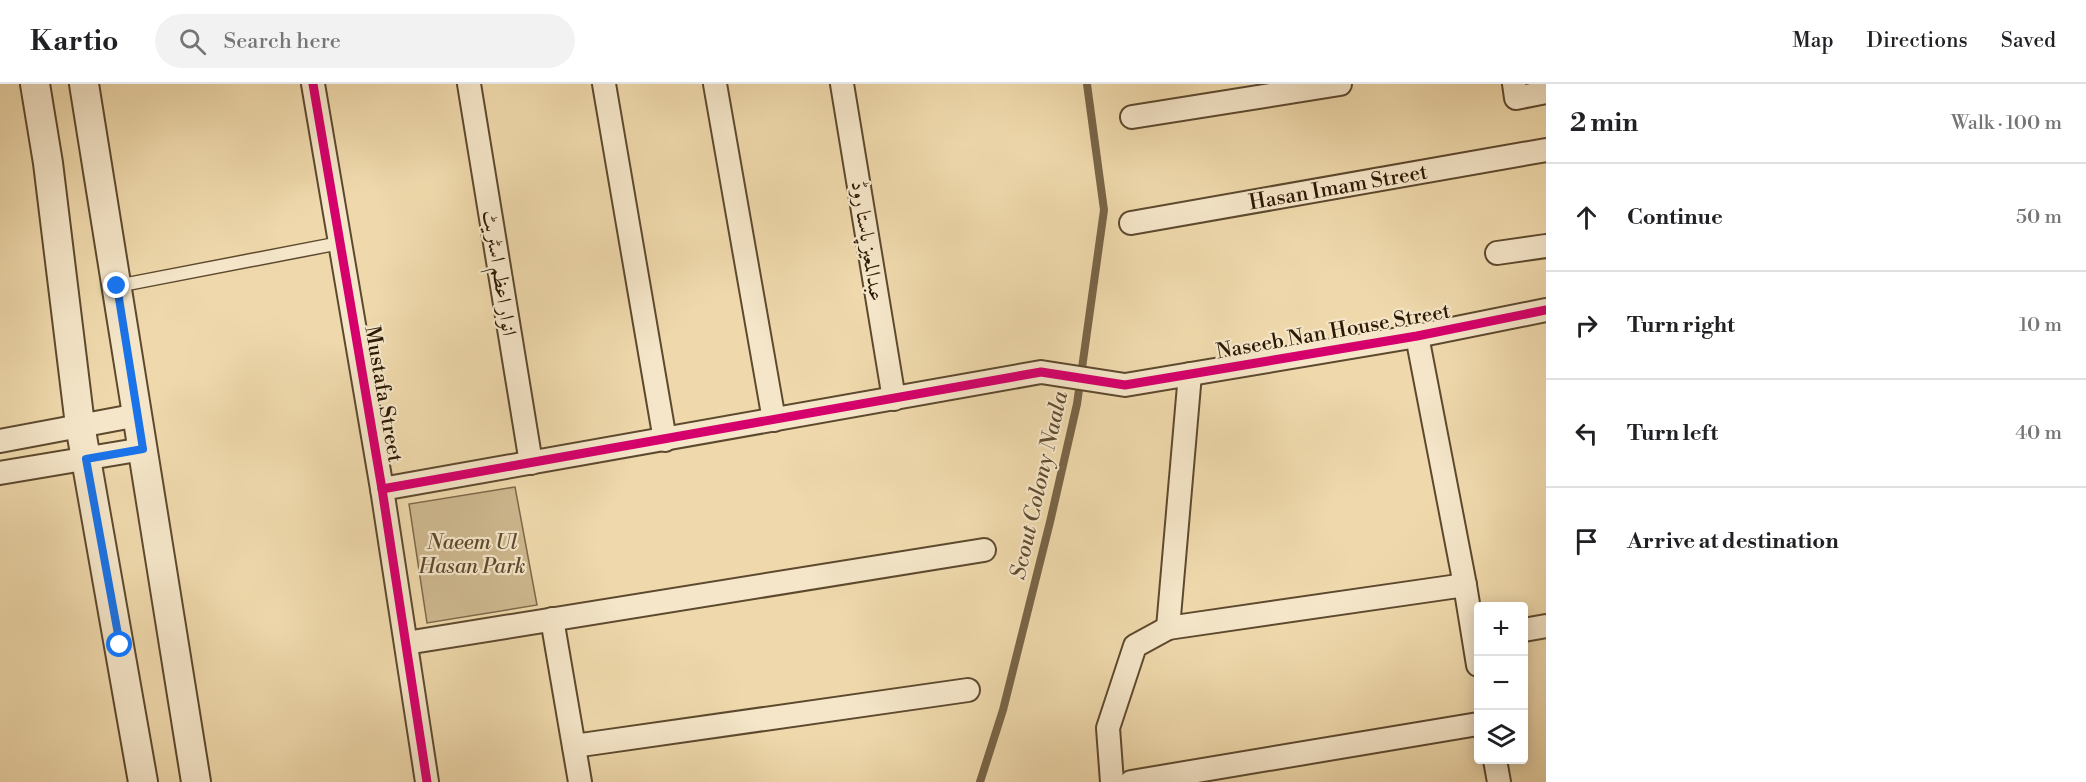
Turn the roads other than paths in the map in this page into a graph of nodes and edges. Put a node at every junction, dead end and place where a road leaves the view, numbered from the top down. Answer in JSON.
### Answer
{"nodes":[{"id":1,"x":35,"y":84,"type":"edge"},
{"id":2,"x":84,"y":84,"type":"edge"},
{"id":3,"x":313,"y":84,"type":"edge"},
{"id":4,"x":469,"y":84,"type":"edge"},
{"id":5,"x":604,"y":84,"type":"edge"},
{"id":6,"x":715,"y":84,"type":"edge"},
{"id":7,"x":842,"y":84,"type":"edge"},
{"id":8,"x":1340,"y":84,"type":"edge"},
{"id":9,"x":1514,"y":84,"type":"edge"},
{"id":10,"x":1309,"y":86,"type":"edge"},
{"id":11,"x":1249,"y":91,"type":"edge"},
{"id":12,"x":1546,"y":92,"type":"edge"},
{"id":13,"x":1132,"y":117,"type":"dead end"},
{"id":14,"x":1546,"y":150,"type":"edge"},
{"id":15,"x":1131,"y":223,"type":"dead end"},
{"id":16,"x":340,"y":243,"type":"junction"},
{"id":17,"x":1546,"y":246,"type":"edge"},
{"id":18,"x":1497,"y":253,"type":"dead end"},
{"id":19,"x":117,"y":286,"type":"junction"},
{"id":20,"x":1546,"y":310,"type":"edge"},
{"id":21,"x":1417,"y":336,"type":"junction"},
{"id":22,"x":1190,"y":374,"type":"junction"},
{"id":23,"x":894,"y":399,"type":"junction"},
{"id":24,"x":138,"y":415,"type":"junction"},
{"id":25,"x":774,"y":420,"type":"junction"},
{"id":26,"x":80,"y":425,"type":"junction"},
{"id":27,"x":665,"y":440,"type":"junction"},
{"id":28,"x":0,"y":441,"type":"edge"},
{"id":29,"x":143,"y":449,"type":"junction"},
{"id":30,"x":86,"y":459,"type":"junction"},
{"id":31,"x":531,"y":463,"type":"junction"},
{"id":32,"x":0,"y":473,"type":"edge"},
{"id":33,"x":382,"y":489,"type":"junction"},
{"id":34,"x":984,"y":550,"type":"dead end"},
{"id":35,"x":1465,"y":585,"type":"junction"},
{"id":36,"x":552,"y":619,"type":"junction"},
{"id":37,"x":1546,"y":626,"type":"edge"},
{"id":38,"x":1168,"y":628,"type":"junction"},
{"id":39,"x":1474,"y":629,"type":"edge"},
{"id":40,"x":1528,"y":629,"type":"edge"},
{"id":41,"x":406,"y":643,"type":"junction"},
{"id":42,"x":968,"y":690,"type":"dead end"},
{"id":43,"x":1474,"y":724,"type":"edge"},
{"id":44,"x":574,"y":746,"type":"junction"},
{"id":45,"x":1496,"y":764,"type":"edge"},
{"id":46,"x":143,"y":782,"type":"edge"},
{"id":47,"x":196,"y":782,"type":"edge"},
{"id":48,"x":427,"y":782,"type":"edge"},
{"id":49,"x":580,"y":782,"type":"edge"},
{"id":50,"x":1112,"y":782,"type":"edge"},
{"id":51,"x":1131,"y":782,"type":"edge"},
{"id":52,"x":1499,"y":782,"type":"edge"}],
"edges":[{"from":1,"to":26,"type":"street"},
{"from":2,"to":19,"type":"street"},
{"from":3,"to":16,"type":"street","name":"Mustafa Street"},
{"from":4,"to":31,"type":"street","name":"انوار اعظم اسٹریٹ"},
{"from":5,"to":27,"type":"street"},
{"from":6,"to":25,"type":"street"},
{"from":7,"to":23,"type":"street","name":"عبدالمعیز پاستا روڈ"},
{"from":8,"to":10,"type":"street"},
{"from":9,"to":12,"type":"street"},
{"from":10,"to":11,"type":"street"},
{"from":11,"to":13,"type":"street"},
{"from":14,"to":15,"type":"street","name":"Hasan Imam Street"},
{"from":16,"to":19,"type":"lane"},
{"from":16,"to":33,"type":"street","name":"Mustafa Street"},
{"from":17,"to":18,"type":"street"},
{"from":19,"to":24,"type":"street"},
{"from":20,"to":21,"type":"street","name":"Naseeb Nan House Street"},
{"from":21,"to":22,"type":"street","name":"Naseeb Nan House Street"},
{"from":21,"to":35,"type":"street"},
{"from":22,"to":23,"type":"street","name":"Naseeb Nan House Street"},
{"from":22,"to":38,"type":"street"},
{"from":23,"to":25,"type":"street","name":"Naseeb Nan House Street"},
{"from":24,"to":26,"type":"street"},
{"from":24,"to":29,"type":"street"},
{"from":25,"to":27,"type":"street","name":"Naseeb Nan House Street"},
{"from":26,"to":28,"type":"street"},
{"from":26,"to":30,"type":"street"},
{"from":27,"to":31,"type":"street","name":"Naseeb Nan House Street"},
{"from":29,"to":30,"type":"street"},
{"from":29,"to":47,"type":"street"},
{"from":30,"to":32,"type":"street"},
{"from":30,"to":46,"type":"street"},
{"from":31,"to":33,"type":"street","name":"Naseeb Nan House Street"},
{"from":33,"to":41,"type":"street","name":"Mustafa Street"},
{"from":34,"to":36,"type":"street"},
{"from":35,"to":38,"type":"street"},
{"from":35,"to":39,"type":"street"},
{"from":36,"to":41,"type":"street"},
{"from":36,"to":44,"type":"street"},
{"from":37,"to":40,"type":"street"},
{"from":38,"to":50,"type":"street"},
{"from":41,"to":48,"type":"street","name":"Mustafa Street"},
{"from":42,"to":44,"type":"street"},
{"from":43,"to":51,"type":"street"},
{"from":44,"to":49,"type":"street"},
{"from":45,"to":52,"type":"street"}]}
